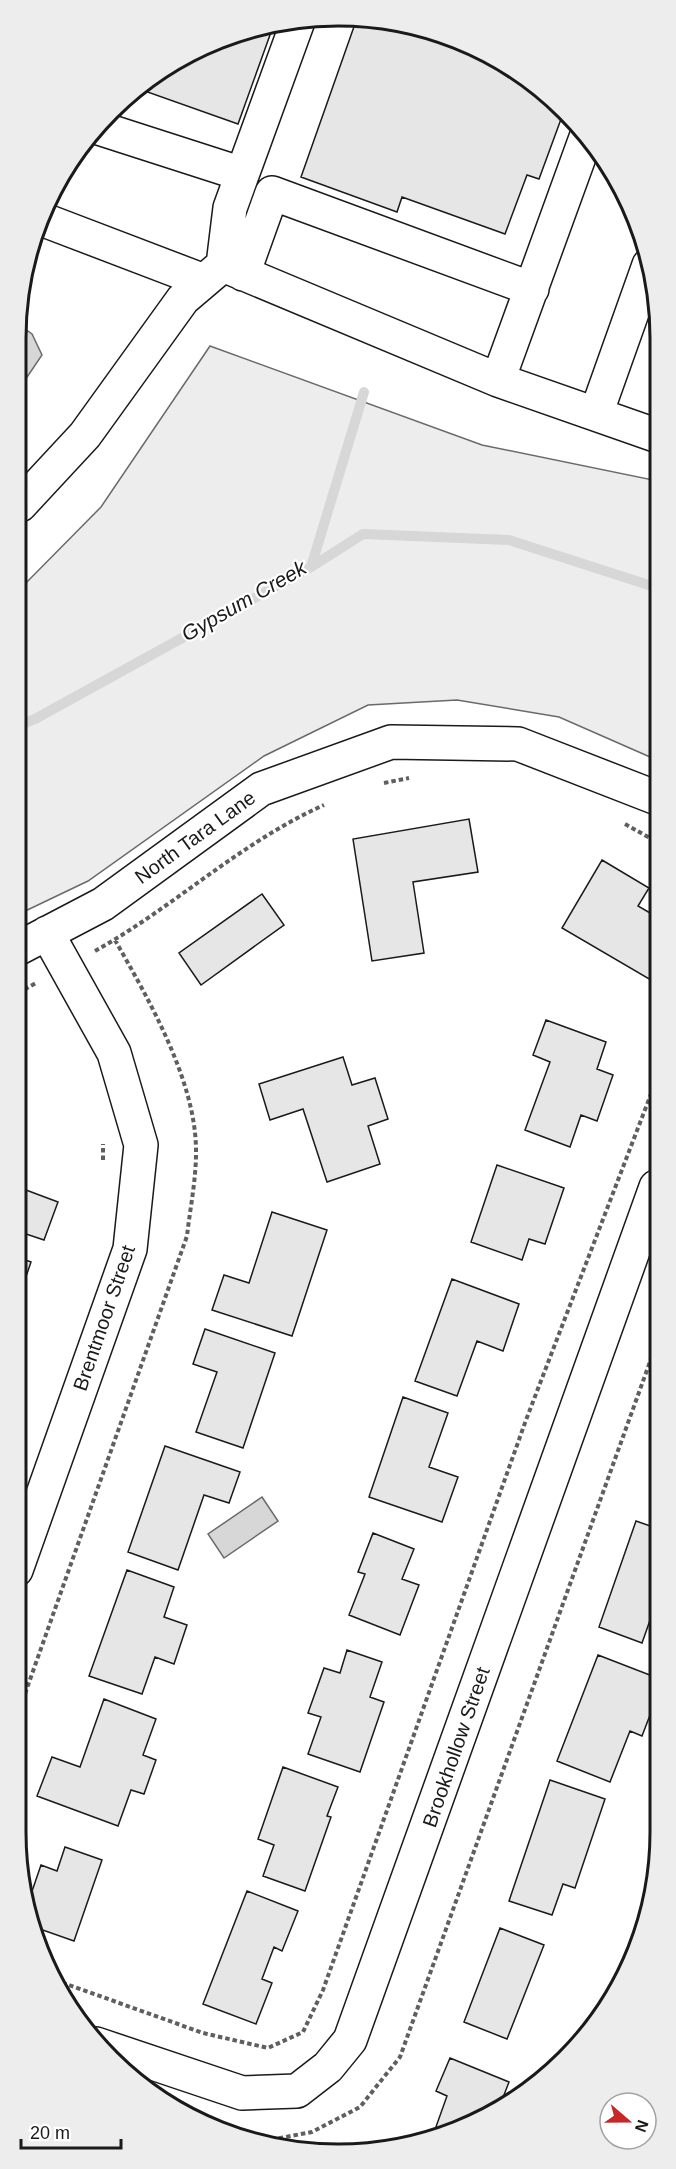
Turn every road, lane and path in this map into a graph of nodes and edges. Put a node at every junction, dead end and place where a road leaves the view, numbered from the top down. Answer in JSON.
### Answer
{"nodes":[{"id":1,"x":295,"y":28,"type":"edge"},
{"id":2,"x":104,"y":131,"type":"edge"},
{"id":3,"x":583,"y":145,"type":"edge"},
{"id":4,"x":242,"y":174,"type":"junction"},
{"id":5,"x":48,"y":221,"type":"edge"},
{"id":6,"x":223,"y":273,"type":"junction"},
{"id":7,"x":644,"y":279,"type":"edge"},
{"id":8,"x":532,"y":289,"type":"junction"},
{"id":9,"x":498,"y":380,"type":"junction"},
{"id":10,"x":596,"y":414,"type":"junction"},
{"id":11,"x":650,"y":433,"type":"edge"},
{"id":12,"x":26,"y":499,"type":"edge"},
{"id":13,"x":419,"y":776,"type":"dead end"},
{"id":14,"x":376,"y":784,"type":"dead end"},
{"id":15,"x":650,"y":795,"type":"edge"},
{"id":16,"x":334,"y":801,"type":"dead end"},
{"id":17,"x":615,"y":819,"type":"dead end"},
{"id":18,"x":650,"y":838,"type":"edge"},
{"id":19,"x":47,"y":933,"type":"junction"},
{"id":20,"x":26,"y":944,"type":"edge"},
{"id":21,"x":66,"y":967,"type":"junction"},
{"id":22,"x":34,"y":984,"type":"junction"},
{"id":23,"x":26,"y":988,"type":"edge"},
{"id":24,"x":40,"y":995,"type":"dead end"},
{"id":25,"x":650,"y":1099,"type":"edge"},
{"id":26,"x":103,"y":1142,"type":"dead end"},
{"id":27,"x":103,"y":1166,"type":"dead end"},
{"id":28,"x":650,"y":1204,"type":"edge"},
{"id":29,"x":650,"y":1362,"type":"edge"},
{"id":30,"x":26,"y":1542,"type":"edge"},
{"id":31,"x":65,"y":1984,"type":"edge"},
{"id":32,"x":116,"y":2051,"type":"edge"},
{"id":33,"x":281,"y":2138,"type":"edge"}],
"edges":[{"from":1,"to":4,"type":"street"},
{"from":2,"to":4,"type":"street"},
{"from":3,"to":8,"type":"street"},
{"from":4,"to":6,"type":"street"},
{"from":5,"to":6,"type":"street"},
{"from":6,"to":8,"type":"street"},
{"from":6,"to":9,"type":"street"},
{"from":6,"to":12,"type":"street"},
{"from":7,"to":10,"type":"street"},
{"from":8,"to":9,"type":"street"},
{"from":9,"to":10,"type":"street"},
{"from":10,"to":11,"type":"street"},
{"from":13,"to":14,"type":"path"},
{"from":15,"to":19,"type":"street","name":"North Tara Lane"},
{"from":16,"to":21,"type":"path"},
{"from":17,"to":18,"type":"path"},
{"from":19,"to":20,"type":"street","name":"North Tara Lane"},
{"from":19,"to":21,"type":"street","name":"Brentmoor Street"},
{"from":21,"to":22,"type":"path"},
{"from":21,"to":30,"type":"street","name":"Brentmoor Street"},
{"from":22,"to":23,"type":"path"},
{"from":22,"to":24,"type":"path"},
{"from":25,"to":31,"type":"path"},
{"from":26,"to":27,"type":"path"},
{"from":28,"to":32,"type":"street","name":"Brookhollow Street"},
{"from":29,"to":33,"type":"path"}]}
